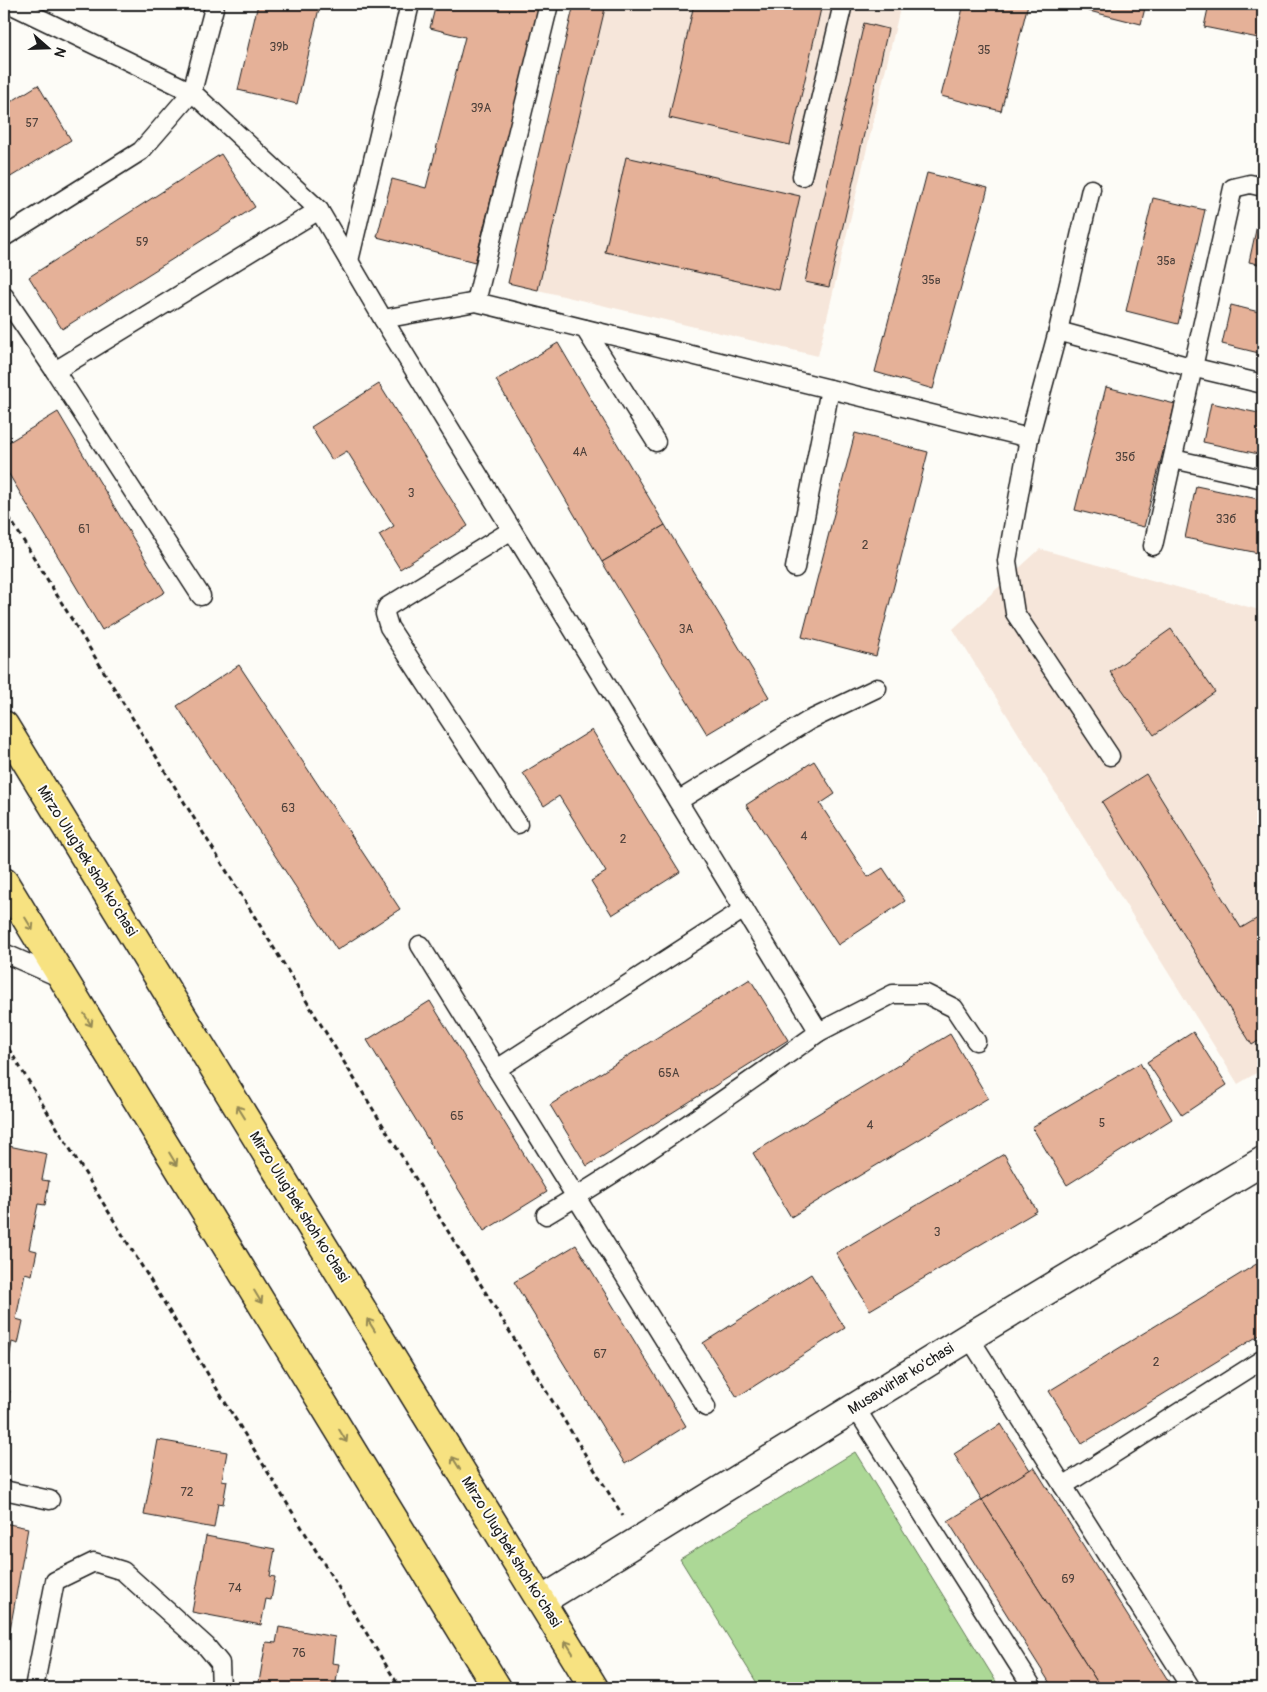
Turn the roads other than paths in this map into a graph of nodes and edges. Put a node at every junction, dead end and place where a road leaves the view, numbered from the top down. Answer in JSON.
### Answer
{"nodes":[{"id":1,"x":10,"y":4,"type":"edge"},
{"id":2,"x":215,"y":4,"type":"edge"},
{"id":3,"x":410,"y":4,"type":"edge"},
{"id":4,"x":549,"y":4,"type":"edge"},
{"id":5,"x":843,"y":4,"type":"edge"},
{"id":6,"x":192,"y":92,"type":"junction"},
{"id":7,"x":802,"y":176,"type":"dead end"},
{"id":8,"x":1263,"y":187,"type":"edge"},
{"id":9,"x":1092,"y":189,"type":"dead end"},
{"id":10,"x":319,"y":210,"type":"junction"},
{"id":11,"x":4,"y":237,"type":"edge"},
{"id":12,"x":349,"y":261,"type":"junction"},
{"id":13,"x":4,"y":296,"type":"edge"},
{"id":14,"x":476,"y":302,"type":"junction"},
{"id":15,"x":382,"y":319,"type":"junction"},
{"id":16,"x":585,"y":329,"type":"junction"},
{"id":17,"x":1058,"y":331,"type":"junction"},
{"id":18,"x":1193,"y":367,"type":"junction"},
{"id":19,"x":55,"y":371,"type":"junction"},
{"id":20,"x":1263,"y":384,"type":"edge"},
{"id":21,"x":830,"y":389,"type":"junction"},
{"id":22,"x":1029,"y":438,"type":"junction"},
{"id":23,"x":656,"y":442,"type":"dead end"},
{"id":24,"x":1173,"y":459,"type":"junction"},
{"id":25,"x":1263,"y":479,"type":"edge"},
{"id":26,"x":512,"y":530,"type":"junction"},
{"id":27,"x":1153,"y":546,"type":"dead end"},
{"id":28,"x":795,"y":568,"type":"dead end"},
{"id":29,"x":201,"y":596,"type":"dead end"},
{"id":30,"x":877,"y":688,"type":"dead end"},
{"id":31,"x":4,"y":725,"type":"edge"},
{"id":32,"x":1110,"y":756,"type":"dead end"},
{"id":33,"x":678,"y":801,"type":"junction"},
{"id":34,"x":518,"y":824,"type":"dead end"},
{"id":35,"x":4,"y":882,"type":"edge"},
{"id":36,"x":744,"y":909,"type":"junction"},
{"id":37,"x":420,"y":945,"type":"dead end"},
{"id":38,"x":4,"y":953,"type":"edge"},
{"id":39,"x":63,"y":978,"type":"junction"},
{"id":40,"x":819,"y":1032,"type":"junction"},
{"id":41,"x":976,"y":1041,"type":"dead end"},
{"id":42,"x":497,"y":1070,"type":"junction"},
{"id":43,"x":1263,"y":1161,"type":"edge"},
{"id":44,"x":576,"y":1198,"type":"junction"},
{"id":45,"x":546,"y":1215,"type":"dead end"},
{"id":46,"x":969,"y":1337,"type":"junction"},
{"id":47,"x":1263,"y":1359,"type":"edge"},
{"id":48,"x":706,"y":1407,"type":"dead end"},
{"id":49,"x":856,"y":1407,"type":"junction"},
{"id":50,"x":1063,"y":1486,"type":"junction"},
{"id":51,"x":4,"y":1490,"type":"edge"},
{"id":52,"x":50,"y":1500,"type":"dead end"},
{"id":53,"x":541,"y":1601,"type":"junction"},
{"id":54,"x":34,"y":1688,"type":"edge"},
{"id":55,"x":221,"y":1688,"type":"edge"},
{"id":56,"x":497,"y":1688,"type":"edge"},
{"id":57,"x":594,"y":1688,"type":"edge"},
{"id":58,"x":1033,"y":1688,"type":"edge"},
{"id":59,"x":1192,"y":1688,"type":"edge"}],
"edges":[{"from":1,"to":6,"type":"lane"},
{"from":2,"to":6,"type":"lane"},
{"from":3,"to":12,"type":"lane"},
{"from":4,"to":14,"type":"lane"},
{"from":5,"to":7,"type":"lane"},
{"from":6,"to":10,"type":"lane"},
{"from":6,"to":11,"type":"lane"},
{"from":8,"to":18,"type":"lane"},
{"from":9,"to":17,"type":"lane"},
{"from":10,"to":12,"type":"lane"},
{"from":10,"to":19,"type":"lane"},
{"from":12,"to":15,"type":"lane"},
{"from":13,"to":19,"type":"lane"},
{"from":14,"to":15,"type":"lane"},
{"from":14,"to":16,"type":"lane"},
{"from":15,"to":26,"type":"lane"},
{"from":16,"to":21,"type":"lane"},
{"from":16,"to":23,"type":"lane"},
{"from":17,"to":18,"type":"lane"},
{"from":17,"to":22,"type":"lane"},
{"from":18,"to":20,"type":"lane"},
{"from":18,"to":24,"type":"lane"},
{"from":19,"to":29,"type":"lane"},
{"from":21,"to":22,"type":"lane"},
{"from":21,"to":28,"type":"lane"},
{"from":22,"to":32,"type":"lane"},
{"from":24,"to":25,"type":"lane"},
{"from":24,"to":27,"type":"lane"},
{"from":26,"to":33,"type":"lane"},
{"from":26,"to":34,"type":"lane"},
{"from":30,"to":33,"type":"lane"},
{"from":53,"to":31,"type":"main road","name":"Mirzo Ulug'bek shoh ko'chasi","one_way":true},
{"from":33,"to":36,"type":"lane"},
{"from":35,"to":39,"type":"main road","one_way":true},
{"from":36,"to":40,"type":"lane"},
{"from":36,"to":42,"type":"lane"},
{"from":37,"to":42,"type":"lane"},
{"from":38,"to":39,"type":"lane"},
{"from":39,"to":56,"type":"main road","one_way":true},
{"from":40,"to":41,"type":"lane"},
{"from":40,"to":44,"type":"lane"},
{"from":42,"to":44,"type":"lane"},
{"from":43,"to":46,"type":"street","name":"Musavvirlar ko'chasi"},
{"from":44,"to":45,"type":"lane"},
{"from":44,"to":48,"type":"lane"},
{"from":46,"to":49,"type":"street","name":"Musavvirlar ko'chasi"},
{"from":46,"to":50,"type":"lane"},
{"from":47,"to":50,"type":"lane"},
{"from":49,"to":53,"type":"street","name":"Musavvirlar ko'chasi"},
{"from":49,"to":58,"type":"lane"},
{"from":50,"to":59,"type":"lane"},
{"from":51,"to":52,"type":"lane"},
{"from":57,"to":53,"type":"main road","name":"Mirzo Ulug'bek shoh ko'chasi","one_way":true},
{"from":54,"to":55,"type":"lane"}]}
